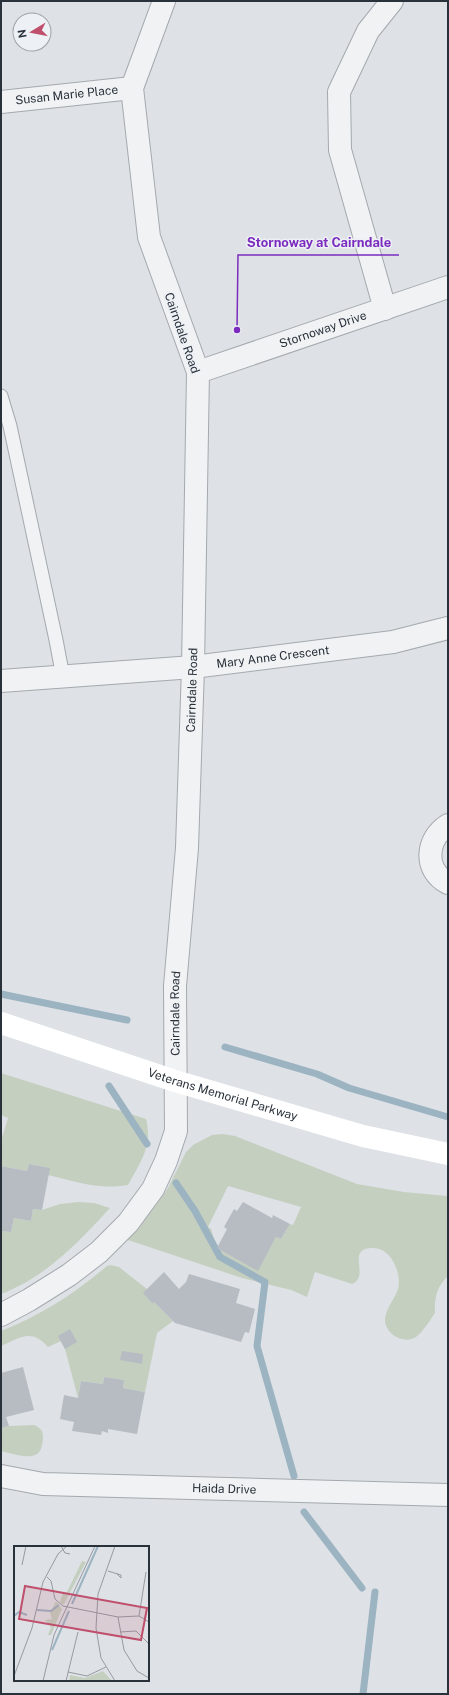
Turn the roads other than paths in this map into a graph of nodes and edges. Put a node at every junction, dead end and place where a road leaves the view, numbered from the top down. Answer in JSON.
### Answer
{"nodes":[{"id":1,"x":164,"y":1,"type":"edge"},
{"id":2,"x":392,"y":1,"type":"edge"},
{"id":3,"x":132,"y":88,"type":"junction"},
{"id":4,"x":1,"y":102,"type":"edge"},
{"id":5,"x":448,"y":287,"type":"edge"},
{"id":6,"x":385,"y":309,"type":"junction"},
{"id":7,"x":198,"y":372,"type":"junction"},
{"id":8,"x":1,"y":396,"type":"edge"},
{"id":9,"x":448,"y":628,"type":"edge"},
{"id":10,"x":193,"y":667,"type":"junction"},
{"id":11,"x":62,"y":676,"type":"junction"},
{"id":12,"x":1,"y":681,"type":"edge"},
{"id":13,"x":448,"y":826,"type":"edge"},
{"id":14,"x":448,"y":883,"type":"edge"},
{"id":15,"x":1,"y":1023,"type":"edge"},
{"id":16,"x":175,"y":1081,"type":"junction"},
{"id":17,"x":448,"y":1154,"type":"edge"},
{"id":18,"x":1,"y":1315,"type":"edge"},
{"id":19,"x":1,"y":1476,"type":"edge"},
{"id":20,"x":448,"y":1495,"type":"edge"}],
"edges":[{"from":1,"to":3,"type":"street","name":"Cairndale Road"},
{"from":2,"to":6,"type":"street"},
{"from":3,"to":4,"type":"street","name":"Susan Marie Place"},
{"from":3,"to":7,"type":"street","name":"Cairndale Road"},
{"from":5,"to":6,"type":"street","name":"Stornoway Drive"},
{"from":6,"to":7,"type":"street","name":"Stornoway Drive"},
{"from":7,"to":10,"type":"street","name":"Cairndale Road"},
{"from":8,"to":11,"type":"lane"},
{"from":9,"to":10,"type":"street","name":"Mary Anne Crescent"},
{"from":10,"to":11,"type":"street","name":"Mary Anne Crescent"},
{"from":10,"to":16,"type":"street","name":"Cairndale Road"},
{"from":11,"to":12,"type":"street","name":"Mary Anne Crescent"},
{"from":13,"to":14,"type":"street"},
{"from":15,"to":16,"type":"main road","name":"Veterans Memorial Parkway"},
{"from":16,"to":17,"type":"main road","name":"Veterans Memorial Parkway"},
{"from":16,"to":18,"type":"street","name":"Cairndale Road"},
{"from":19,"to":20,"type":"street","name":"Haida Drive"}]}
